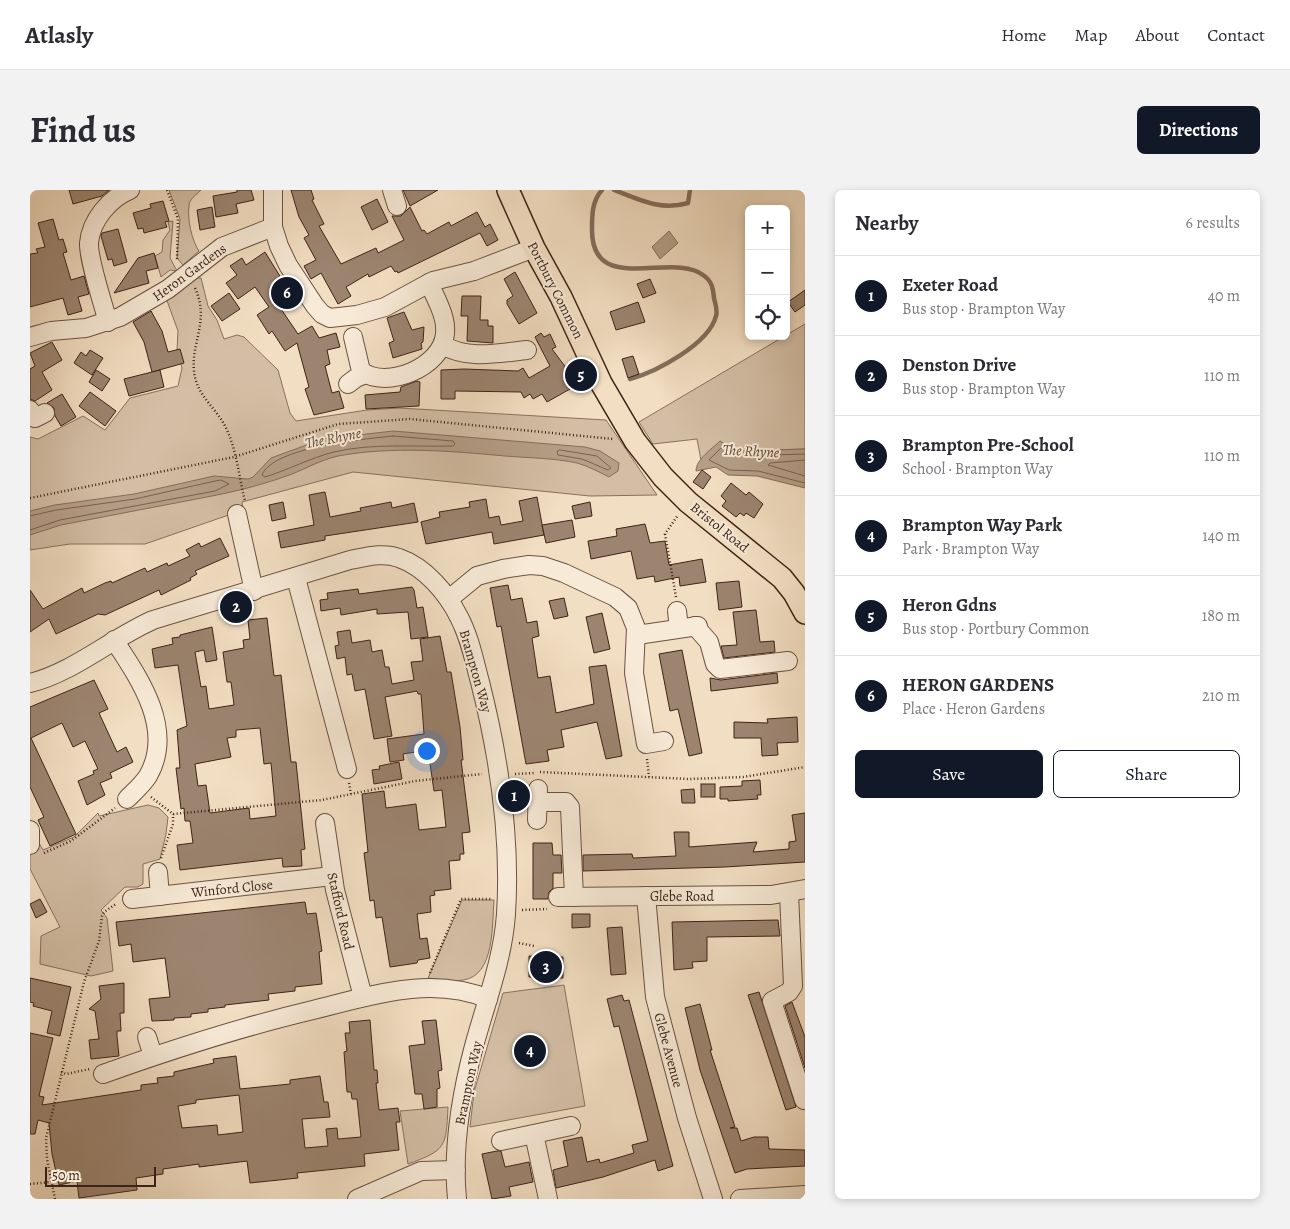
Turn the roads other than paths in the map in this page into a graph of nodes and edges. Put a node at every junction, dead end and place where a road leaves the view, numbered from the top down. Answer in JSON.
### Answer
{"nodes":[{"id":1,"x":273,"y":190,"type":"edge"},
{"id":2,"x":508,"y":190,"type":"edge"},
{"id":3,"x":119,"y":192,"type":"edge"},
{"id":4,"x":273,"y":227,"type":"junction"},
{"id":5,"x":534,"y":248,"type":"junction"},
{"id":6,"x":429,"y":283,"type":"junction"},
{"id":7,"x":108,"y":322,"type":"junction"},
{"id":8,"x":30,"y":337,"type":"edge"},
{"id":9,"x":353,"y":337,"type":"dead end"},
{"id":10,"x":442,"y":345,"type":"junction"},
{"id":11,"x":527,"y":350,"type":"dead end"},
{"id":12,"x":366,"y":374,"type":"junction"},
{"id":13,"x":348,"y":384,"type":"dead end"},
{"id":14,"x":635,"y":441,"type":"joint"},
{"id":15,"x":241,"y":507,"type":"road end"},
{"id":16,"x":296,"y":578,"type":"junction"},
{"id":17,"x":799,"y":589,"type":"edge"},
{"id":18,"x":254,"y":591,"type":"junction"},
{"id":19,"x":448,"y":599,"type":"junction"},
{"id":20,"x":677,"y":611,"type":"road end"},
{"id":21,"x":805,"y":613,"type":"edge"},
{"id":22,"x":691,"y":627,"type":"junction"},
{"id":23,"x":637,"y":635,"type":"junction"},
{"id":24,"x":114,"y":640,"type":"junction"},
{"id":25,"x":788,"y":661,"type":"dead end"},
{"id":26,"x":30,"y":683,"type":"edge"},
{"id":27,"x":664,"y":741,"type":"dead end"},
{"id":28,"x":350,"y":761,"type":"dead end"},
{"id":29,"x":133,"y":793,"type":"road end"},
{"id":30,"x":537,"y":820,"type":"dead end"},
{"id":31,"x":325,"y":823,"type":"dead end"},
{"id":32,"x":30,"y":830,"type":"edge"},
{"id":33,"x":34,"y":849,"type":"edge"},
{"id":34,"x":158,"y":872,"type":"road end"},
{"id":35,"x":332,"y":876,"type":"junction"},
{"id":36,"x":797,"y":891,"type":"edge"},
{"id":37,"x":160,"y":896,"type":"junction"},
{"id":38,"x":646,"y":896,"type":"junction"},
{"id":39,"x":132,"y":899,"type":"road end"},
{"id":40,"x":363,"y":997,"type":"junction"},
{"id":41,"x":488,"y":999,"type":"junction"},
{"id":42,"x":147,"y":1037,"type":"dead end"},
{"id":43,"x":154,"y":1056,"type":"junction"},
{"id":44,"x":103,"y":1074,"type":"road end"},
{"id":45,"x":804,"y":1100,"type":"edge"},
{"id":46,"x":571,"y":1126,"type":"dead end"},
{"id":47,"x":534,"y":1134,"type":"junction"},
{"id":48,"x":501,"y":1141,"type":"dead end"},
{"id":49,"x":456,"y":1170,"type":"junction"},
{"id":50,"x":805,"y":1195,"type":"edge"},
{"id":51,"x":357,"y":1199,"type":"edge"},
{"id":52,"x":457,"y":1199,"type":"edge"},
{"id":53,"x":548,"y":1199,"type":"edge"},
{"id":54,"x":713,"y":1199,"type":"edge"},
{"id":55,"x":740,"y":1199,"type":"edge"}],
"edges":[{"from":1,"to":4,"type":"street"},
{"from":2,"to":5,"type":"main road","name":"Portbury Common"},
{"from":3,"to":7,"type":"street"},
{"from":4,"to":6,"type":"street"},
{"from":4,"to":7,"type":"street","name":"Heron Gardens"},
{"from":5,"to":6,"type":"street"},
{"from":5,"to":14,"type":"main road","name":"Portbury Common"},
{"from":6,"to":10,"type":"street"},
{"from":7,"to":8,"type":"street","name":"Heron Gardens"},
{"from":9,"to":12,"type":"street"},
{"from":10,"to":11,"type":"street"},
{"from":10,"to":12,"type":"street"},
{"from":12,"to":13,"type":"street"},
{"from":14,"to":17,"type":"main road","name":"Bristol Road"},
{"from":15,"to":18,"type":"street"},
{"from":16,"to":18,"type":"street","name":"Brampton Way"},
{"from":16,"to":19,"type":"street","name":"Brampton Way"},
{"from":16,"to":28,"type":"street"},
{"from":17,"to":21,"type":"main road","name":"Bristol Road"},
{"from":18,"to":24,"type":"street","name":"Brampton Way"},
{"from":19,"to":23,"type":"street"},
{"from":19,"to":41,"type":"street","name":"Brampton Way"},
{"from":20,"to":22,"type":"street"},
{"from":22,"to":23,"type":"street"},
{"from":22,"to":25,"type":"street"},
{"from":23,"to":27,"type":"street"},
{"from":24,"to":26,"type":"street","name":"Brampton Way"},
{"from":24,"to":29,"type":"street"},
{"from":30,"to":38,"type":"street","name":"Glebe Road"},
{"from":31,"to":35,"type":"street","name":"Stafford Road"},
{"from":32,"to":33,"type":"street"},
{"from":34,"to":37,"type":"street"},
{"from":35,"to":37,"type":"street","name":"Winford Close"},
{"from":35,"to":40,"type":"street","name":"Stafford Road"},
{"from":36,"to":38,"type":"street","name":"Glebe Road"},
{"from":36,"to":45,"type":"street"},
{"from":37,"to":39,"type":"street","name":"Winford Close"},
{"from":38,"to":54,"type":"street","name":"Glebe Avenue"},
{"from":40,"to":41,"type":"street"},
{"from":40,"to":43,"type":"street"},
{"from":41,"to":49,"type":"street","name":"Brampton Way"},
{"from":42,"to":43,"type":"street"},
{"from":43,"to":44,"type":"street"},
{"from":46,"to":47,"type":"street"},
{"from":47,"to":48,"type":"street"},
{"from":47,"to":53,"type":"street"},
{"from":49,"to":51,"type":"street"},
{"from":49,"to":52,"type":"street","name":"Brampton Way"},
{"from":50,"to":55,"type":"street"}]}
